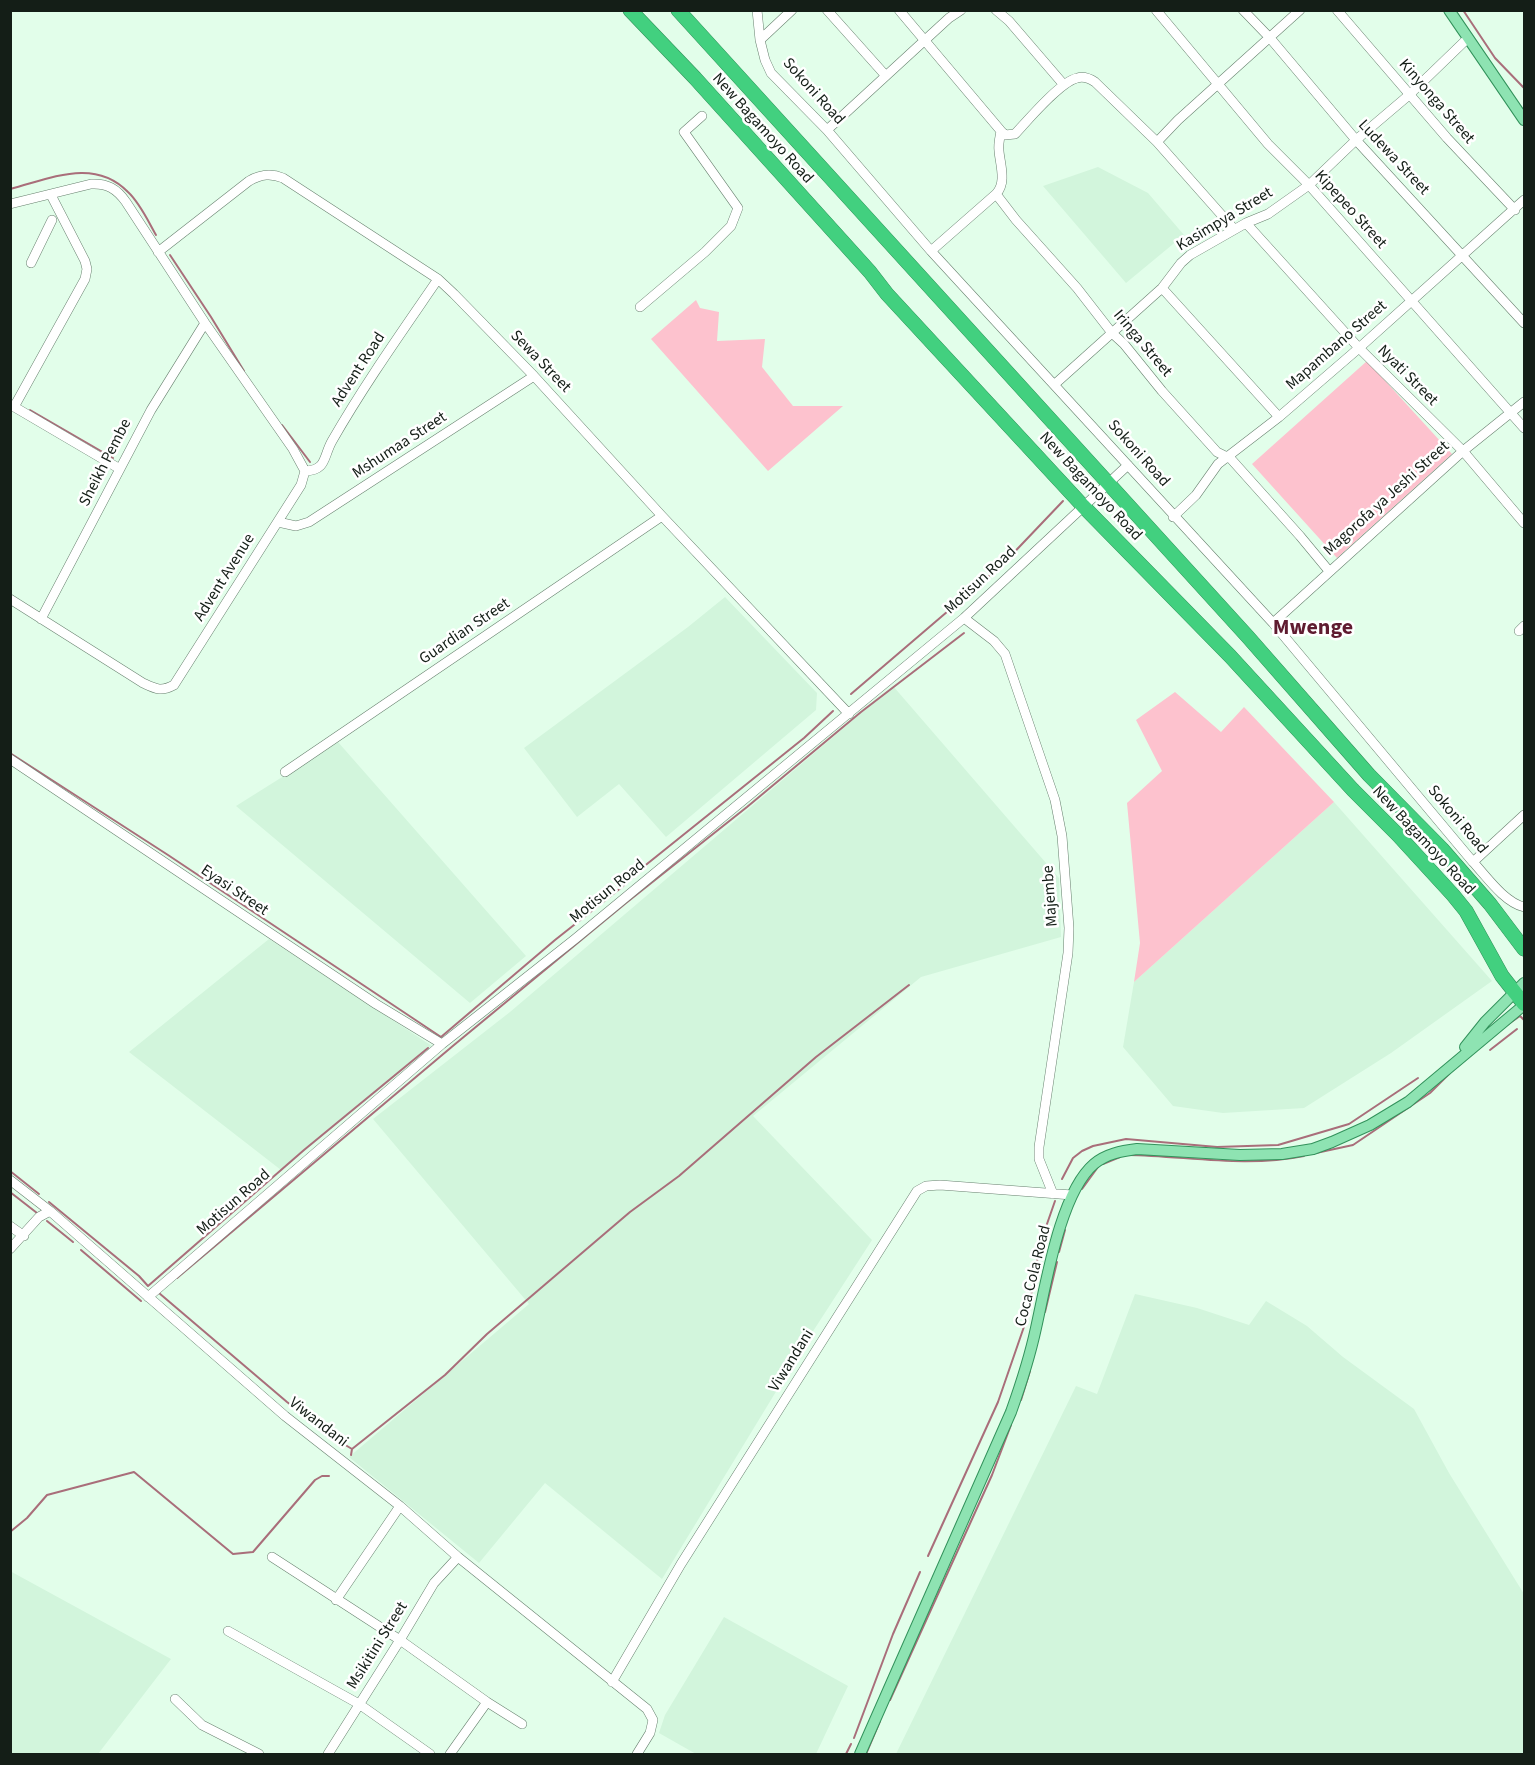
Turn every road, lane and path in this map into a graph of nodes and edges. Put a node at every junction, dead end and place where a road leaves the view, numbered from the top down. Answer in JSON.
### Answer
{"nodes":[{"id":1,"x":630,"y":10,"type":"edge"},
{"id":2,"x":678,"y":10,"type":"edge"},
{"id":3,"x":757,"y":10,"type":"edge"},
{"id":4,"x":792,"y":10,"type":"edge"},
{"id":5,"x":826,"y":10,"type":"edge"},
{"id":6,"x":899,"y":10,"type":"edge"},
{"id":7,"x":961,"y":10,"type":"edge"},
{"id":8,"x":996,"y":10,"type":"edge"},
{"id":9,"x":1156,"y":10,"type":"edge"},
{"id":10,"x":1243,"y":10,"type":"edge"},
{"id":11,"x":1300,"y":10,"type":"edge"},
{"id":12,"x":1337,"y":10,"type":"edge"},
{"id":13,"x":1449,"y":10,"type":"edge"},
{"id":14,"x":1270,"y":38,"type":"junction"},
{"id":15,"x":1468,"y":38,"type":"junction"},
{"id":16,"x":925,"y":39,"type":"junction"},
{"id":17,"x":760,"y":40,"type":"junction"},
{"id":18,"x":886,"y":76,"type":"junction"},
{"id":19,"x":1064,"y":85,"type":"junction"},
{"id":20,"x":1217,"y":85,"type":"junction"},
{"id":21,"x":1409,"y":95,"type":"junction"},
{"id":22,"x":702,"y":116,"type":"dead end"},
{"id":23,"x":1524,"y":120,"type":"edge"},
{"id":24,"x":827,"y":130,"type":"junction"},
{"id":25,"x":1001,"y":131,"type":"junction"},
{"id":26,"x":1356,"y":140,"type":"junction"},
{"id":27,"x":1157,"y":142,"type":"junction"},
{"id":28,"x":1309,"y":185,"type":"junction"},
{"id":29,"x":996,"y":194,"type":"junction"},
{"id":30,"x":51,"y":195,"type":"junction"},
{"id":31,"x":1524,"y":200,"type":"edge"},
{"id":32,"x":10,"y":204,"type":"edge"},
{"id":33,"x":1515,"y":210,"type":"junction"},
{"id":34,"x":52,"y":220,"type":"dead end"},
{"id":35,"x":1246,"y":223,"type":"junction"},
{"id":36,"x":1234,"y":229,"type":"junction"},
{"id":37,"x":931,"y":251,"type":"junction"},
{"id":38,"x":158,"y":252,"type":"junction"},
{"id":39,"x":1463,"y":254,"type":"junction"},
{"id":40,"x":31,"y":263,"type":"dead end"},
{"id":41,"x":438,"y":279,"type":"junction"},
{"id":42,"x":1162,"y":288,"type":"junction"},
{"id":43,"x":1412,"y":300,"type":"junction"},
{"id":44,"x":640,"y":307,"type":"dead end"},
{"id":45,"x":1524,"y":323,"type":"edge"},
{"id":46,"x":205,"y":324,"type":"junction"},
{"id":47,"x":1112,"y":333,"type":"junction"},
{"id":48,"x":1359,"y":348,"type":"junction"},
{"id":49,"x":534,"y":376,"type":"junction"},
{"id":50,"x":1055,"y":384,"type":"junction"},
{"id":51,"x":1524,"y":402,"type":"edge"},
{"id":52,"x":12,"y":406,"type":"edge"},
{"id":53,"x":1512,"y":414,"type":"junction"},
{"id":54,"x":1279,"y":417,"type":"junction"},
{"id":55,"x":1524,"y":428,"type":"edge"},
{"id":56,"x":1463,"y":452,"type":"junction"},
{"id":57,"x":1228,"y":457,"type":"junction"},
{"id":58,"x":1128,"y":465,"type":"junction"},
{"id":59,"x":120,"y":469,"type":"junction"},
{"id":60,"x":305,"y":471,"type":"junction"},
{"id":61,"x":1110,"y":485,"type":"junction"},
{"id":62,"x":1083,"y":506,"type":"junction"},
{"id":63,"x":662,"y":516,"type":"junction"},
{"id":64,"x":1173,"y":517,"type":"junction"},
{"id":65,"x":278,"y":522,"type":"junction"},
{"id":66,"x":1524,"y":523,"type":"edge"},
{"id":67,"x":1329,"y":571,"type":"junction"},
{"id":68,"x":10,"y":599,"type":"edge"},
{"id":69,"x":964,"y":618,"type":"junction"},
{"id":70,"x":40,"y":619,"type":"junction"},
{"id":71,"x":1273,"y":623,"type":"junction"},
{"id":72,"x":849,"y":714,"type":"junction"},
{"id":73,"x":10,"y":759,"type":"edge"},
{"id":74,"x":285,"y":772,"type":"dead end"},
{"id":75,"x":1524,"y":815,"type":"edge"},
{"id":76,"x":1473,"y":862,"type":"junction"},
{"id":77,"x":1490,"y":904,"type":"junction"},
{"id":78,"x":1522,"y":907,"type":"edge"},
{"id":79,"x":1524,"y":935,"type":"edge"},
{"id":80,"x":1524,"y":949,"type":"edge"},
{"id":81,"x":1520,"y":988,"type":"edge"},
{"id":82,"x":1524,"y":1005,"type":"edge"},
{"id":83,"x":442,"y":1044,"type":"junction"},
{"id":84,"x":1451,"y":1065,"type":"junction"},
{"id":85,"x":10,"y":1180,"type":"edge"},
{"id":86,"x":1053,"y":1194,"type":"junction"},
{"id":87,"x":1072,"y":1195,"type":"junction"},
{"id":88,"x":50,"y":1211,"type":"junction"},
{"id":89,"x":10,"y":1226,"type":"edge"},
{"id":90,"x":24,"y":1236,"type":"junction"},
{"id":91,"x":10,"y":1249,"type":"edge"},
{"id":92,"x":148,"y":1297,"type":"junction"},
{"id":93,"x":400,"y":1506,"type":"junction"},
{"id":94,"x":272,"y":1557,"type":"dead end"},
{"id":95,"x":458,"y":1557,"type":"junction"},
{"id":96,"x":336,"y":1600,"type":"junction"},
{"id":97,"x":228,"y":1631,"type":"dead end"},
{"id":98,"x":400,"y":1640,"type":"junction"},
{"id":99,"x":612,"y":1682,"type":"junction"},
{"id":100,"x":175,"y":1699,"type":"dead end"},
{"id":101,"x":487,"y":1702,"type":"junction"},
{"id":102,"x":359,"y":1704,"type":"junction"},
{"id":103,"x":522,"y":1724,"type":"dead end"},
{"id":104,"x":259,"y":1755,"type":"edge"},
{"id":105,"x":328,"y":1755,"type":"edge"},
{"id":106,"x":430,"y":1755,"type":"edge"},
{"id":107,"x":450,"y":1755,"type":"edge"},
{"id":108,"x":637,"y":1755,"type":"edge"},
{"id":109,"x":860,"y":1755,"type":"edge"}],
"edges":[{"from":1,"to":62,"type":"highway","name":"New Bagamoyo Road"},
{"from":2,"to":61,"type":"highway","name":"New Bagamoyo Road"},
{"from":3,"to":17,"type":"street","name":"Sokoni Road"},
{"from":4,"to":17,"type":"street"},
{"from":5,"to":18,"type":"street"},
{"from":6,"to":16,"type":"street"},
{"from":7,"to":16,"type":"street"},
{"from":8,"to":19,"type":"street"},
{"from":9,"to":20,"type":"street","name":"Kipepeo Street"},
{"from":10,"to":14,"type":"street","name":"Ludewa Street"},
{"from":11,"to":14,"type":"street"},
{"from":12,"to":21,"type":"street","name":"Kinyonga Street"},
{"from":13,"to":15,"type":"main road"},
{"from":14,"to":20,"type":"street"},
{"from":14,"to":26,"type":"street","name":"Ludewa Street"},
{"from":15,"to":21,"type":"street","name":"Kasimpya Street"},
{"from":15,"to":23,"type":"main road"},
{"from":16,"to":18,"type":"street"},
{"from":16,"to":25,"type":"street"},
{"from":17,"to":24,"type":"street","name":"Sokoni Road"},
{"from":18,"to":24,"type":"street"},
{"from":19,"to":25,"type":"street"},
{"from":19,"to":27,"type":"street"},
{"from":20,"to":27,"type":"street"},
{"from":20,"to":28,"type":"street","name":"Kipepeo Street"},
{"from":21,"to":26,"type":"street","name":"Kasimpya Street"},
{"from":21,"to":33,"type":"street","name":"Kinyonga Street"},
{"from":22,"to":44,"type":"street"},
{"from":24,"to":37,"type":"street","name":"Sokoni Road"},
{"from":25,"to":29,"type":"street"},
{"from":26,"to":28,"type":"street","name":"Kasimpya Street"},
{"from":26,"to":39,"type":"street","name":"Ludewa Street"},
{"from":27,"to":36,"type":"street"},
{"from":28,"to":35,"type":"street","name":"Kasimpya Street"},
{"from":28,"to":43,"type":"street","name":"Kipepeo Street"},
{"from":29,"to":37,"type":"street"},
{"from":29,"to":47,"type":"street","name":"Iringa Street"},
{"from":30,"to":32,"type":"street"},
{"from":30,"to":38,"type":"street"},
{"from":30,"to":52,"type":"street"},
{"from":31,"to":33,"type":"street","name":"Mapambano Street"},
{"from":33,"to":39,"type":"street","name":"Mapambano Street"},
{"from":34,"to":40,"type":"street"},
{"from":35,"to":36,"type":"street","name":"Kasimpya Street"},
{"from":35,"to":48,"type":"street","name":"Nyati Street"},
{"from":36,"to":42,"type":"street","name":"Kasimpya Street"},
{"from":37,"to":50,"type":"street","name":"Sokoni Road"},
{"from":38,"to":41,"type":"street","name":"Sewa Street"},
{"from":38,"to":46,"type":"street"},
{"from":39,"to":43,"type":"street","name":"Mapambano Street"},
{"from":39,"to":45,"type":"street","name":"Ludewa Street"},
{"from":41,"to":49,"type":"street","name":"Sewa Street"},
{"from":41,"to":60,"type":"street","name":"Advent Road"},
{"from":42,"to":47,"type":"street","name":"Kasimpya Street"},
{"from":42,"to":54,"type":"street"},
{"from":43,"to":48,"type":"street","name":"Mapambano Street"},
{"from":43,"to":53,"type":"street","name":"Kipepeo Street"},
{"from":46,"to":59,"type":"street","name":"Sheikh Pembe"},
{"from":46,"to":60,"type":"street"},
{"from":47,"to":50,"type":"street","name":"Kasimpya Street"},
{"from":47,"to":57,"type":"street","name":"Iringa Street"},
{"from":48,"to":54,"type":"street","name":"Mapambano Street"},
{"from":48,"to":56,"type":"street","name":"Nyati Street"},
{"from":49,"to":63,"type":"street","name":"Sewa Street"},
{"from":49,"to":65,"type":"street","name":"Mshumaa Street"},
{"from":50,"to":58,"type":"street","name":"Sokoni Road"},
{"from":51,"to":53,"type":"street","name":"Magorofa ya Jeshi Street"},
{"from":52,"to":59,"type":"street"},
{"from":53,"to":55,"type":"street","name":"Kipepeo Street"},
{"from":53,"to":56,"type":"street","name":"Magorofa ya Jeshi Street"},
{"from":54,"to":57,"type":"street","name":"Mapambano Street"},
{"from":56,"to":66,"type":"street","name":"Nyati Street"},
{"from":56,"to":67,"type":"street","name":"Magorofa ya Jeshi Street"},
{"from":57,"to":64,"type":"street","name":"Mapambano Street"},
{"from":57,"to":67,"type":"street","name":"Iringa Street"},
{"from":58,"to":61,"type":"street","name":"Motisun Road"},
{"from":58,"to":64,"type":"street","name":"Sokoni Road"},
{"from":59,"to":70,"type":"street","name":"Sheikh Pembe"},
{"from":60,"to":65,"type":"street","name":"Advent Avenue"},
{"from":61,"to":62,"type":"street","name":"Motisun Road"},
{"from":61,"to":77,"type":"highway","name":"New Bagamoyo Road"},
{"from":62,"to":69,"type":"street","name":"Motisun Road"},
{"from":62,"to":81,"type":"highway","name":"New Bagamoyo Road"},
{"from":63,"to":72,"type":"street","name":"Sewa Street"},
{"from":63,"to":74,"type":"street","name":"Guardian Street"},
{"from":64,"to":71,"type":"street","name":"Sokoni Road"},
{"from":65,"to":70,"type":"street","name":"Advent Avenue"},
{"from":67,"to":71,"type":"street","name":"Magorofa ya Jeshi Street"},
{"from":68,"to":70,"type":"street"},
{"from":69,"to":72,"type":"street","name":"Motisun Road"},
{"from":69,"to":86,"type":"street","name":"Majembe"},
{"from":71,"to":76,"type":"street","name":"Sokoni Road"},
{"from":72,"to":83,"type":"street","name":"Motisun Road"},
{"from":73,"to":83,"type":"street","name":"Eyasi Street"},
{"from":75,"to":76,"type":"street"},
{"from":76,"to":78,"type":"street","name":"Sokoni Road"},
{"from":77,"to":79,"type":"highway"},
{"from":77,"to":80,"type":"highway"},
{"from":81,"to":82,"type":"highway","name":"New Bagamoyo Road"},
{"from":81,"to":84,"type":"main road","name":"Coca Cola Road"},
{"from":82,"to":84,"type":"main road","name":"Coca Cola Road"},
{"from":83,"to":92,"type":"street","name":"Motisun Road"},
{"from":84,"to":87,"type":"main road","name":"Coca Cola Road"},
{"from":85,"to":88,"type":"street","name":"Viwandani"},
{"from":86,"to":87,"type":"street","name":"Viwandani"},
{"from":86,"to":99,"type":"street","name":"Viwandani"},
{"from":87,"to":109,"type":"main road","name":"Coca Cola Road"},
{"from":88,"to":90,"type":"street"},
{"from":88,"to":92,"type":"street","name":"Viwandani"},
{"from":89,"to":90,"type":"street"},
{"from":90,"to":91,"type":"street"},
{"from":92,"to":93,"type":"street","name":"Viwandani"},
{"from":93,"to":95,"type":"street","name":"Viwandani"},
{"from":93,"to":96,"type":"street"},
{"from":94,"to":96,"type":"street"},
{"from":95,"to":98,"type":"street","name":"Msikitini Street"},
{"from":95,"to":99,"type":"street","name":"Viwandani"},
{"from":96,"to":98,"type":"street"},
{"from":97,"to":102,"type":"street"},
{"from":98,"to":101,"type":"street"},
{"from":98,"to":102,"type":"street","name":"Msikitini Street"},
{"from":99,"to":108,"type":"street","name":"Viwandani"},
{"from":100,"to":104,"type":"street"},
{"from":101,"to":103,"type":"street"},
{"from":101,"to":107,"type":"street"},
{"from":102,"to":105,"type":"street","name":"Msikitini Street"},
{"from":102,"to":106,"type":"street"}]}
